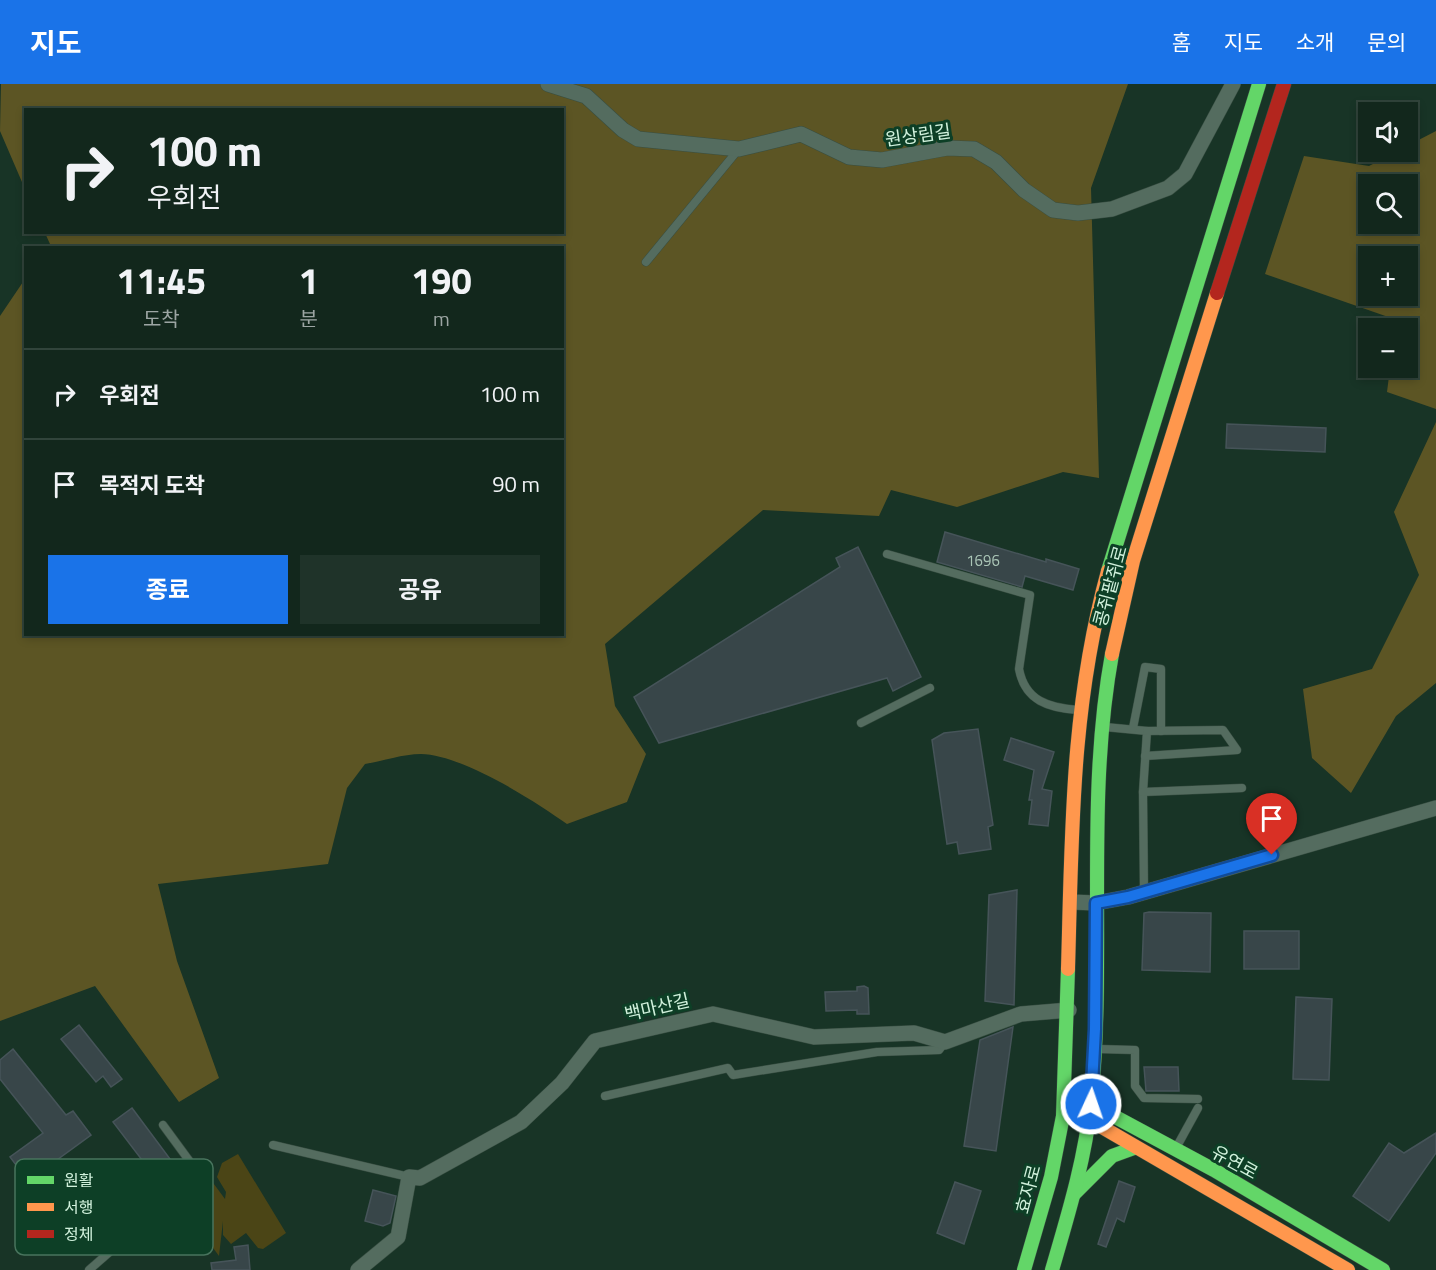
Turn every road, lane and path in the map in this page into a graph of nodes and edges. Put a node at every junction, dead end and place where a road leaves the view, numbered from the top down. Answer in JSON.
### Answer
{"nodes":[{"id":1,"x":548,"y":84,"type":"edge"},
{"id":2,"x":1233,"y":84,"type":"edge"},
{"id":3,"x":1259,"y":84,"type":"edge"},
{"id":4,"x":1284,"y":84,"type":"edge"},
{"id":5,"x":739,"y":149,"type":"junction"},
{"id":6,"x":646,"y":262,"type":"dead end"},
{"id":7,"x":888,"y":554,"type":"dead end"},
{"id":8,"x":930,"y":688,"type":"dead end"},
{"id":9,"x":1079,"y":710,"type":"junction"},
{"id":10,"x":861,"y":723,"type":"dead end"},
{"id":11,"x":1103,"y":727,"type":"junction"},
{"id":12,"x":1133,"y":728,"type":"junction"},
{"id":13,"x":1161,"y":730,"type":"junction"},
{"id":14,"x":1147,"y":731,"type":"junction"},
{"id":15,"x":1145,"y":756,"type":"junction"},
{"id":16,"x":1242,"y":788,"type":"dead end"},
{"id":17,"x":1143,"y":792,"type":"junction"},
{"id":18,"x":1436,"y":808,"type":"edge"},
{"id":19,"x":1144,"y":892,"type":"junction"},
{"id":20,"x":1071,"y":902,"type":"junction"},
{"id":21,"x":1096,"y":903,"type":"junction"},
{"id":22,"x":1069,"y":983,"type":"junction"},
{"id":23,"x":1069,"y":1010,"type":"junction"},
{"id":24,"x":945,"y":1042,"type":"junction"},
{"id":25,"x":1094,"y":1049,"type":"junction"},
{"id":26,"x":605,"y":1096,"type":"dead end"},
{"id":27,"x":1198,"y":1099,"type":"dead end"},
{"id":28,"x":1071,"y":1100,"type":"junction"},
{"id":29,"x":1091,"y":1104,"type":"junction"},
{"id":30,"x":1198,"y":1108,"type":"dead end"},
{"id":31,"x":1063,"y":1116,"type":"junction"},
{"id":32,"x":1088,"y":1119,"type":"junction"},
{"id":33,"x":163,"y":1125,"type":"dead end"},
{"id":34,"x":273,"y":1145,"type":"dead end"},
{"id":35,"x":1134,"y":1148,"type":"junction"},
{"id":36,"x":1175,"y":1149,"type":"junction"},
{"id":37,"x":188,"y":1159,"type":"edge"},
{"id":38,"x":409,"y":1177,"type":"junction"},
{"id":39,"x":1073,"y":1194,"type":"junction"},
{"id":40,"x":1293,"y":1215,"type":"junction"},
{"id":41,"x":1282,"y":1231,"type":"junction"},
{"id":42,"x":106,"y":1255,"type":"edge"},
{"id":43,"x":89,"y":1270,"type":"edge"},
{"id":44,"x":358,"y":1270,"type":"edge"},
{"id":45,"x":1024,"y":1270,"type":"edge"},
{"id":46,"x":1052,"y":1270,"type":"edge"},
{"id":47,"x":1348,"y":1270,"type":"edge"},
{"id":48,"x":1383,"y":1270,"type":"edge"}],
"edges":[{"from":1,"to":5,"type":"street","name":"원상림길"},
{"from":2,"to":5,"type":"street","name":"원상림길"},
{"from":3,"to":9,"type":"main road","name":"콩쥐팥쥐로"},
{"from":4,"to":11,"type":"main road","name":"콩쥐팥쥐로"},
{"from":5,"to":6,"type":"lane"},
{"from":7,"to":9,"type":"lane"},
{"from":8,"to":10,"type":"lane"},
{"from":9,"to":20,"type":"main road","name":"콩쥐팥쥐로"},
{"from":11,"to":12,"type":"lane"},
{"from":11,"to":21,"type":"main road","name":"콩쥐팥쥐로"},
{"from":12,"to":13,"type":"lane"},
{"from":12,"to":14,"type":"lane"},
{"from":13,"to":14,"type":"lane"},
{"from":13,"to":15,"type":"lane"},
{"from":14,"to":15,"type":"lane"},
{"from":15,"to":17,"type":"lane"},
{"from":16,"to":17,"type":"lane"},
{"from":17,"to":19,"type":"lane"},
{"from":18,"to":19,"type":"street"},
{"from":19,"to":21,"type":"street"},
{"from":20,"to":21,"type":"street"},
{"from":20,"to":22,"type":"main road","name":"콩쥐팥쥐로"},
{"from":21,"to":25,"type":"main road","name":"콩쥐팥쥐로"},
{"from":22,"to":23,"type":"main road","name":"콩쥐팥쥐로"},
{"from":22,"to":28,"type":"main road"},
{"from":23,"to":24,"type":"street"},
{"from":23,"to":28,"type":"main road","name":"콩쥐팥쥐로"},
{"from":24,"to":26,"type":"lane"},
{"from":24,"to":38,"type":"street","name":"백마산길"},
{"from":25,"to":27,"type":"lane"},
{"from":25,"to":29,"type":"main road","name":"콩쥐팥쥐로"},
{"from":28,"to":29,"type":"main road","name":"유연로"},
{"from":28,"to":31,"type":"main road","name":"콩쥐팥쥐로"},
{"from":28,"to":32,"type":"main road"},
{"from":29,"to":32,"type":"main road","name":"콩쥐팥쥐로"},
{"from":29,"to":36,"type":"main road","name":"유연로"},
{"from":30,"to":36,"type":"lane"},
{"from":31,"to":32,"type":"main road","name":"유연로"},
{"from":31,"to":45,"type":"main road","name":"효자로"},
{"from":32,"to":35,"type":"main road","name":"유연로"},
{"from":32,"to":39,"type":"main road"},
{"from":33,"to":37,"type":"lane"},
{"from":34,"to":38,"type":"lane"},
{"from":35,"to":39,"type":"main road"},
{"from":35,"to":41,"type":"main road","name":"유연로"},
{"from":36,"to":40,"type":"main road","name":"유연로"},
{"from":38,"to":44,"type":"street"},
{"from":39,"to":46,"type":"main road"},
{"from":40,"to":41,"type":"main road"},
{"from":40,"to":48,"type":"main road","name":"유연로"},
{"from":41,"to":47,"type":"main road","name":"유연로"},
{"from":42,"to":43,"type":"lane"}]}
